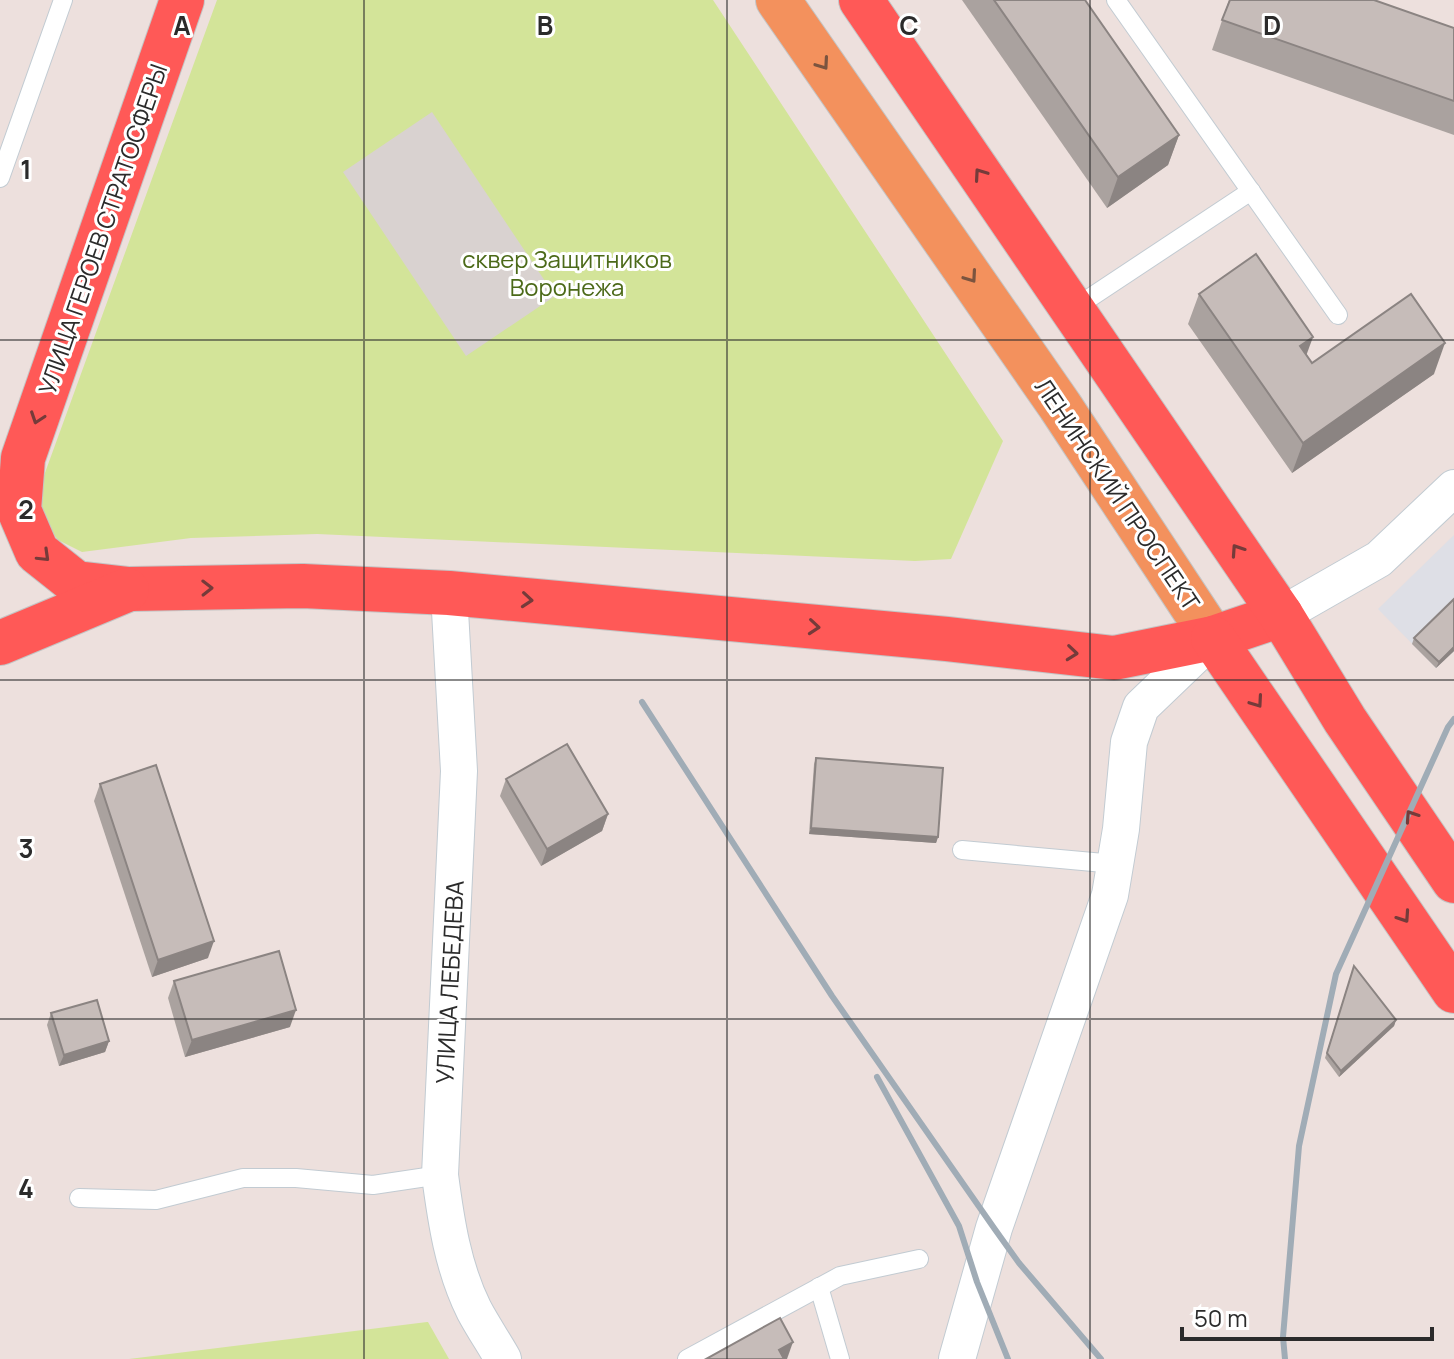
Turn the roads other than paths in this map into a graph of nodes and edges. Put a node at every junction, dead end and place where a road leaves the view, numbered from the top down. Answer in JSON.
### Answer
{"nodes":[{"id":1,"x":63,"y":0,"type":"edge"},
{"id":2,"x":182,"y":0,"type":"edge"},
{"id":3,"x":778,"y":0,"type":"edge"},
{"id":4,"x":861,"y":0,"type":"edge"},
{"id":5,"x":1116,"y":0,"type":"edge"},
{"id":6,"x":1,"y":170,"type":"edge"},
{"id":7,"x":1251,"y":191,"type":"junction"},
{"id":8,"x":1073,"y":309,"type":"junction"},
{"id":9,"x":1338,"y":315,"type":"dead end"},
{"id":10,"x":12,"y":467,"type":"edge"},
{"id":11,"x":1454,"y":488,"type":"edge"},
{"id":12,"x":129,"y":589,"type":"junction"},
{"id":13,"x":449,"y":593,"type":"junction"},
{"id":14,"x":1281,"y":615,"type":"junction"},
{"id":15,"x":1213,"y":638,"type":"junction"},
{"id":16,"x":0,"y":643,"type":"edge"},
{"id":17,"x":962,"y":850,"type":"dead end"},
{"id":18,"x":1115,"y":864,"type":"junction"},
{"id":19,"x":1454,"y":881,"type":"edge"},
{"id":20,"x":1454,"y":991,"type":"edge"},
{"id":21,"x":440,"y":1175,"type":"junction"},
{"id":22,"x":79,"y":1198,"type":"dead end"},
{"id":23,"x":919,"y":1259,"type":"dead end"},
{"id":24,"x":819,"y":1287,"type":"junction"},
{"id":25,"x":503,"y":1359,"type":"edge"},
{"id":26,"x":687,"y":1359,"type":"edge"},
{"id":27,"x":840,"y":1359,"type":"edge"},
{"id":28,"x":957,"y":1359,"type":"edge"}],
"edges":[{"from":1,"to":6,"type":"lane"},
{"from":2,"to":10,"type":"highway","name":"УЛИЦА ГЕРОЕВ СТРАТОСФЕРЫ","one_way":true},
{"from":3,"to":15,"type":"main road","name":"ЛЕНИНСКИЙ ПРОСПЕКТ","one_way":true},
{"from":8,"to":4,"type":"highway","one_way":true},
{"from":5,"to":7,"type":"lane"},
{"from":7,"to":8,"type":"lane"},
{"from":7,"to":9,"type":"lane"},
{"from":14,"to":8,"type":"highway","one_way":true},
{"from":10,"to":12,"type":"highway","name":"УЛИЦА ГЕРОЕВ СТРАТОСФЕРЫ","one_way":true},
{"from":11,"to":14,"type":"street"},
{"from":12,"to":13,"type":"highway","one_way":true},
{"from":12,"to":16,"type":"highway"},
{"from":13,"to":15,"type":"highway","one_way":true},
{"from":13,"to":21,"type":"street","name":"УЛИЦА ЛЕБЕДЕВА"},
{"from":14,"to":15,"type":"highway"},
{"from":19,"to":14,"type":"highway","one_way":true},
{"from":15,"to":18,"type":"street"},
{"from":15,"to":20,"type":"highway","name":"ЛЕНИНСКИЙ ПРОСПЕКТ","one_way":true},
{"from":17,"to":18,"type":"lane"},
{"from":18,"to":28,"type":"street"},
{"from":21,"to":22,"type":"lane"},
{"from":21,"to":25,"type":"street","name":"УЛИЦА ЛЕБЕДЕВА"},
{"from":23,"to":24,"type":"lane"},
{"from":24,"to":26,"type":"lane"},
{"from":24,"to":27,"type":"lane"}]}
